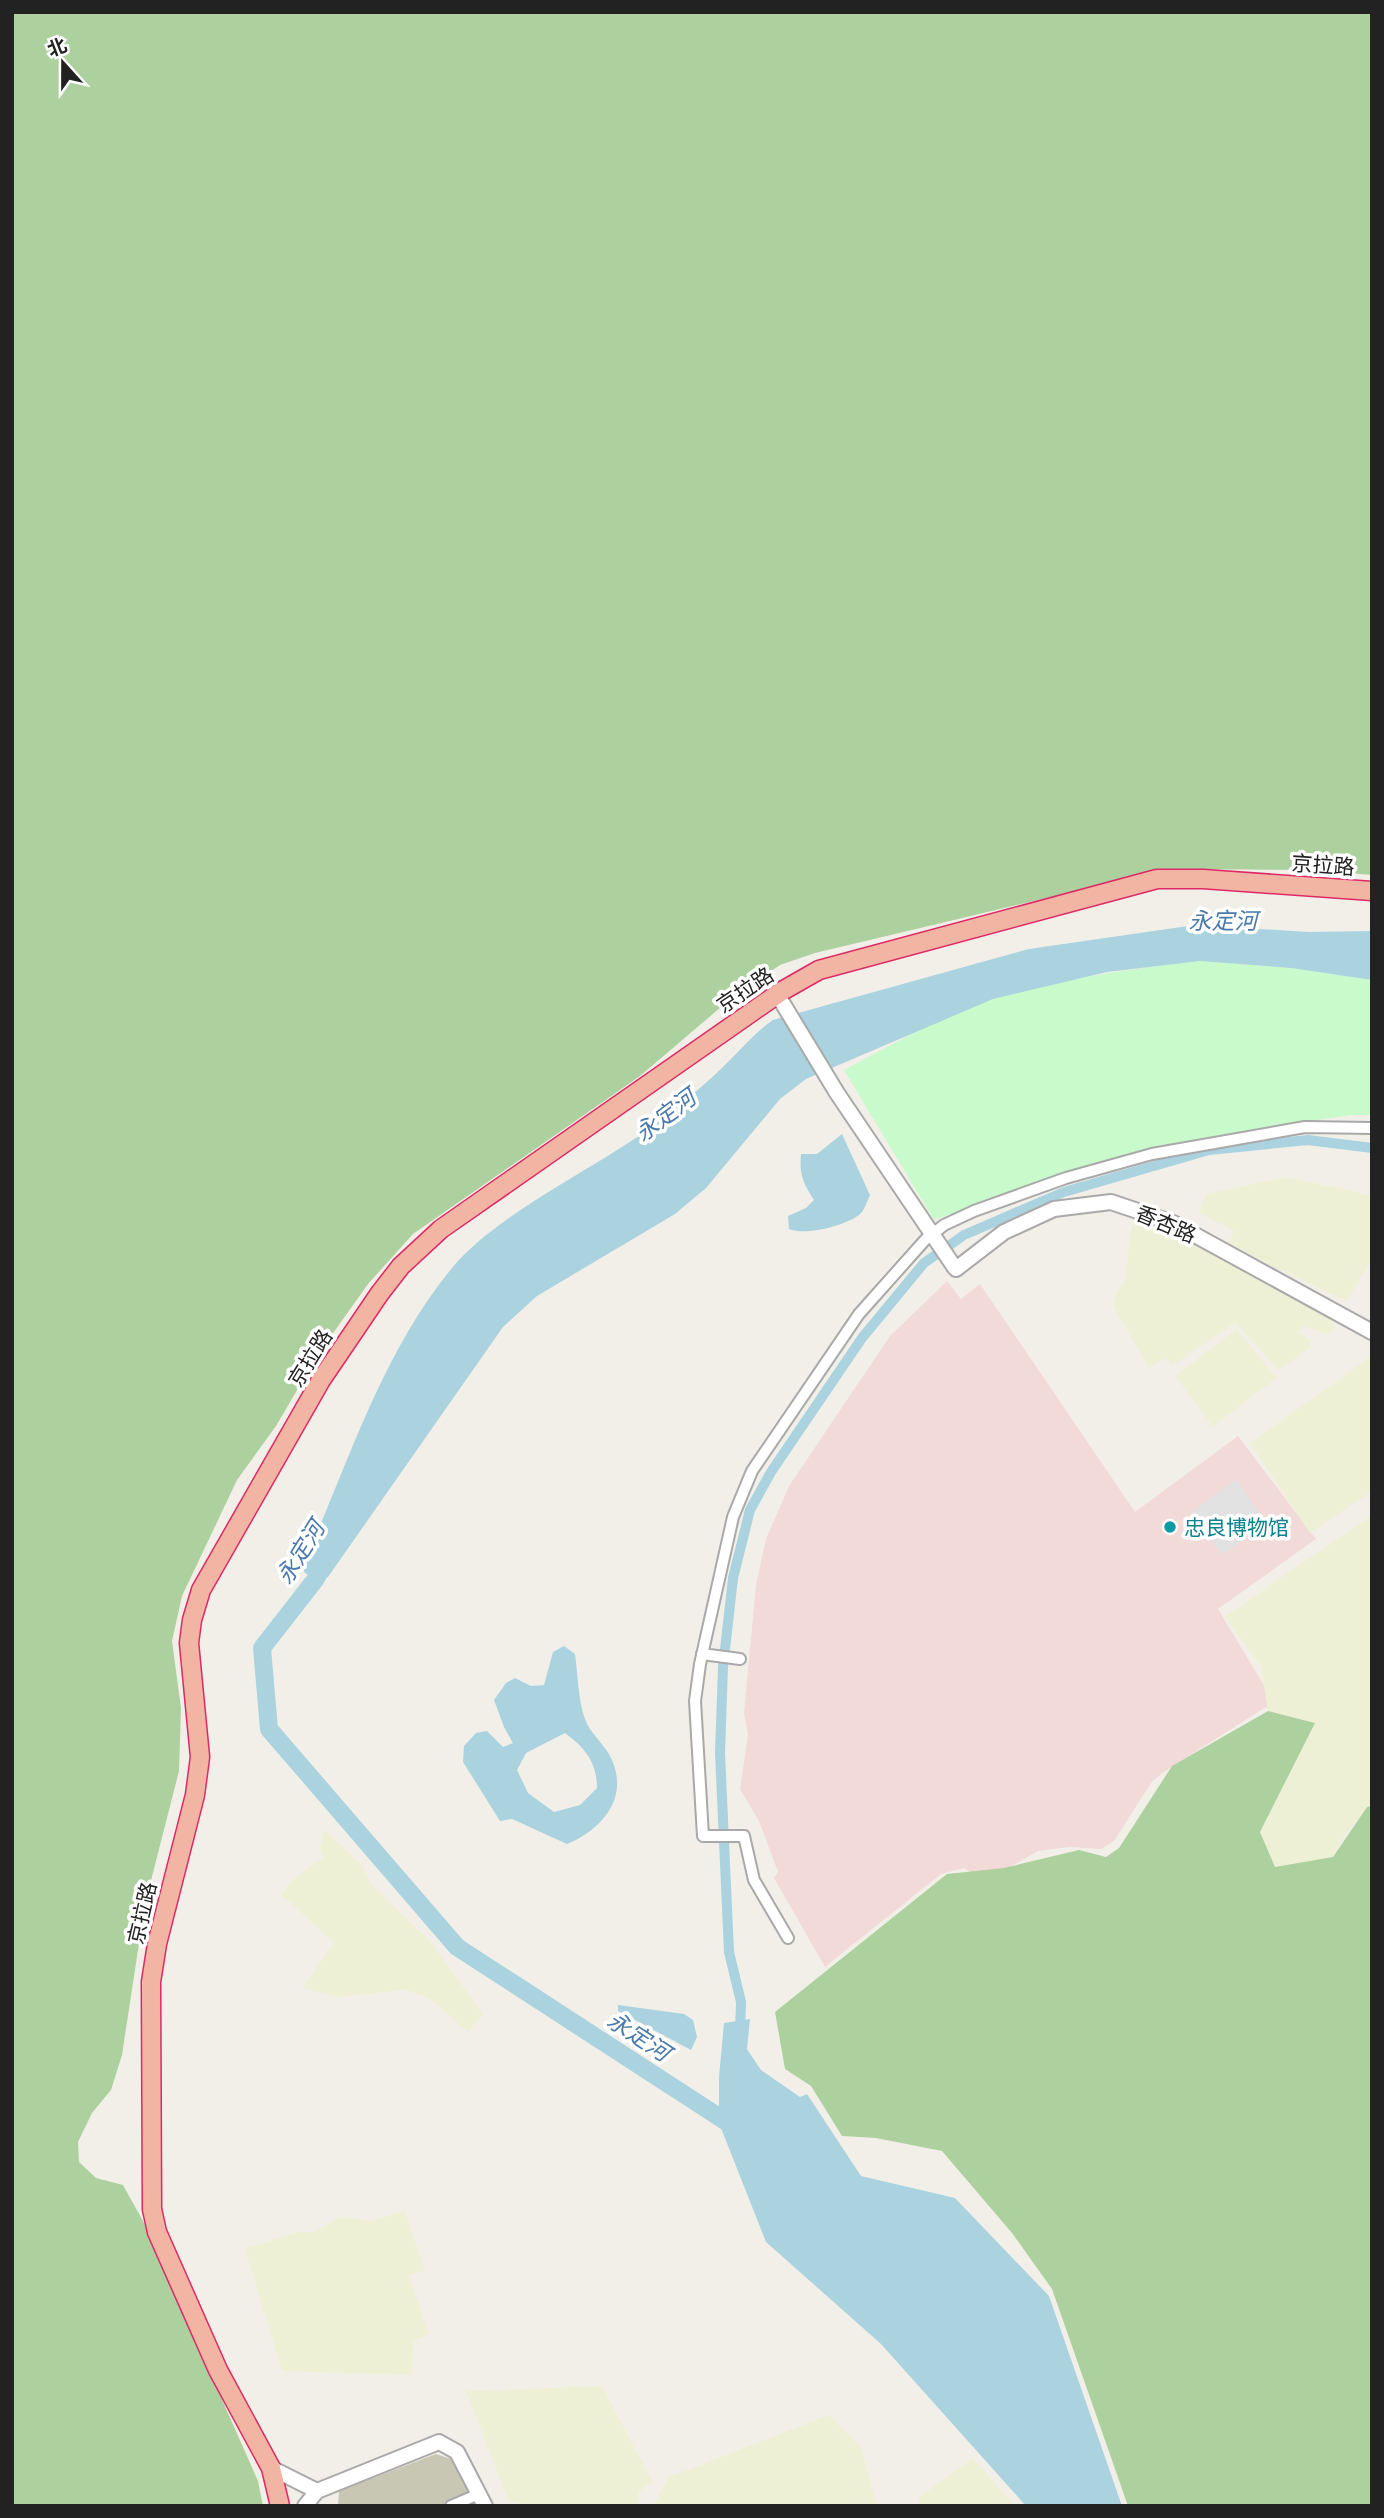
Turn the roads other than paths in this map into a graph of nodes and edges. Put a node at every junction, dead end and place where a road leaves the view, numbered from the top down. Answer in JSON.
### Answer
{"nodes":[{"id":1,"x":1372,"y":891,"type":"edge"},
{"id":2,"x":782,"y":1002,"type":"junction"},
{"id":3,"x":1372,"y":1128,"type":"edge"},
{"id":4,"x":932,"y":1234,"type":"junction"},
{"id":5,"x":1372,"y":1332,"type":"edge"},
{"id":6,"x":702,"y":1654,"type":"junction"},
{"id":7,"x":740,"y":1659,"type":"dead end"},
{"id":8,"x":788,"y":1938,"type":"dead end"},
{"id":9,"x":271,"y":2468,"type":"junction"},
{"id":10,"x":317,"y":2491,"type":"junction"},
{"id":11,"x":482,"y":2500,"type":"edge"},
{"id":12,"x":280,"y":2506,"type":"edge"},
{"id":13,"x":305,"y":2506,"type":"edge"},
{"id":14,"x":451,"y":2506,"type":"edge"}],
"edges":[{"from":1,"to":2,"type":"highway","name":"京拉路"},
{"from":2,"to":4,"type":"street","name":"香杏路"},
{"from":2,"to":9,"type":"highway","name":"京拉路"},
{"from":3,"to":4,"type":"street"},
{"from":4,"to":5,"type":"street","name":"香杏路"},
{"from":4,"to":6,"type":"street"},
{"from":6,"to":7,"type":"street"},
{"from":6,"to":8,"type":"street"},
{"from":9,"to":10,"type":"street"},
{"from":9,"to":12,"type":"highway","name":"京拉路"},
{"from":10,"to":11,"type":"street"},
{"from":10,"to":13,"type":"street"},
{"from":11,"to":14,"type":"street"}]}
